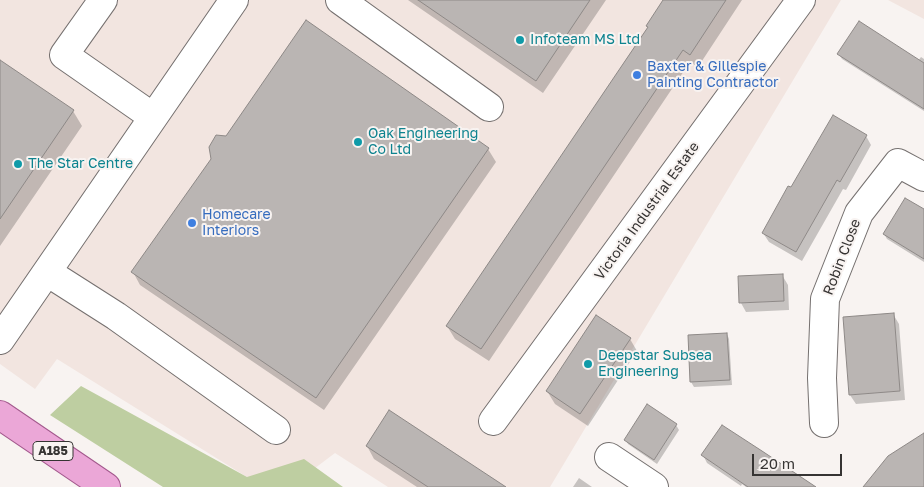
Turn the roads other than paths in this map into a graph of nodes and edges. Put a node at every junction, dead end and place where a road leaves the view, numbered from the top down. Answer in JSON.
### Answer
{"nodes":[{"id":1,"x":103,"y":0,"type":"edge"},
{"id":2,"x":234,"y":0,"type":"edge"},
{"id":3,"x":340,"y":0,"type":"edge"},
{"id":4,"x":801,"y":0,"type":"edge"},
{"id":5,"x":489,"y":107,"type":"dead end"},
{"id":6,"x":154,"y":117,"type":"junction"},
{"id":7,"x":924,"y":177,"type":"edge"},
{"id":8,"x":47,"y":272,"type":"junction"},
{"id":9,"x":0,"y":340,"type":"edge"},
{"id":10,"x":0,"y":414,"type":"edge"},
{"id":11,"x":493,"y":421,"type":"dead end"},
{"id":12,"x":824,"y":423,"type":"dead end"},
{"id":13,"x":276,"y":430,"type":"dead end"},
{"id":14,"x":608,"y":457,"type":"dead end"},
{"id":15,"x":106,"y":487,"type":"edge"},
{"id":16,"x":654,"y":487,"type":"edge"}],
"edges":[{"from":1,"to":6,"type":"street"},
{"from":2,"to":6,"type":"street"},
{"from":3,"to":5,"type":"street"},
{"from":4,"to":11,"type":"street","name":"Victoria Industrial Estate"},
{"from":6,"to":8,"type":"street"},
{"from":7,"to":12,"type":"street","name":"Robin Close"},
{"from":8,"to":9,"type":"street"},
{"from":8,"to":13,"type":"street"},
{"from":10,"to":15,"type":"main road","number":"A185"},
{"from":14,"to":16,"type":"street"}]}
